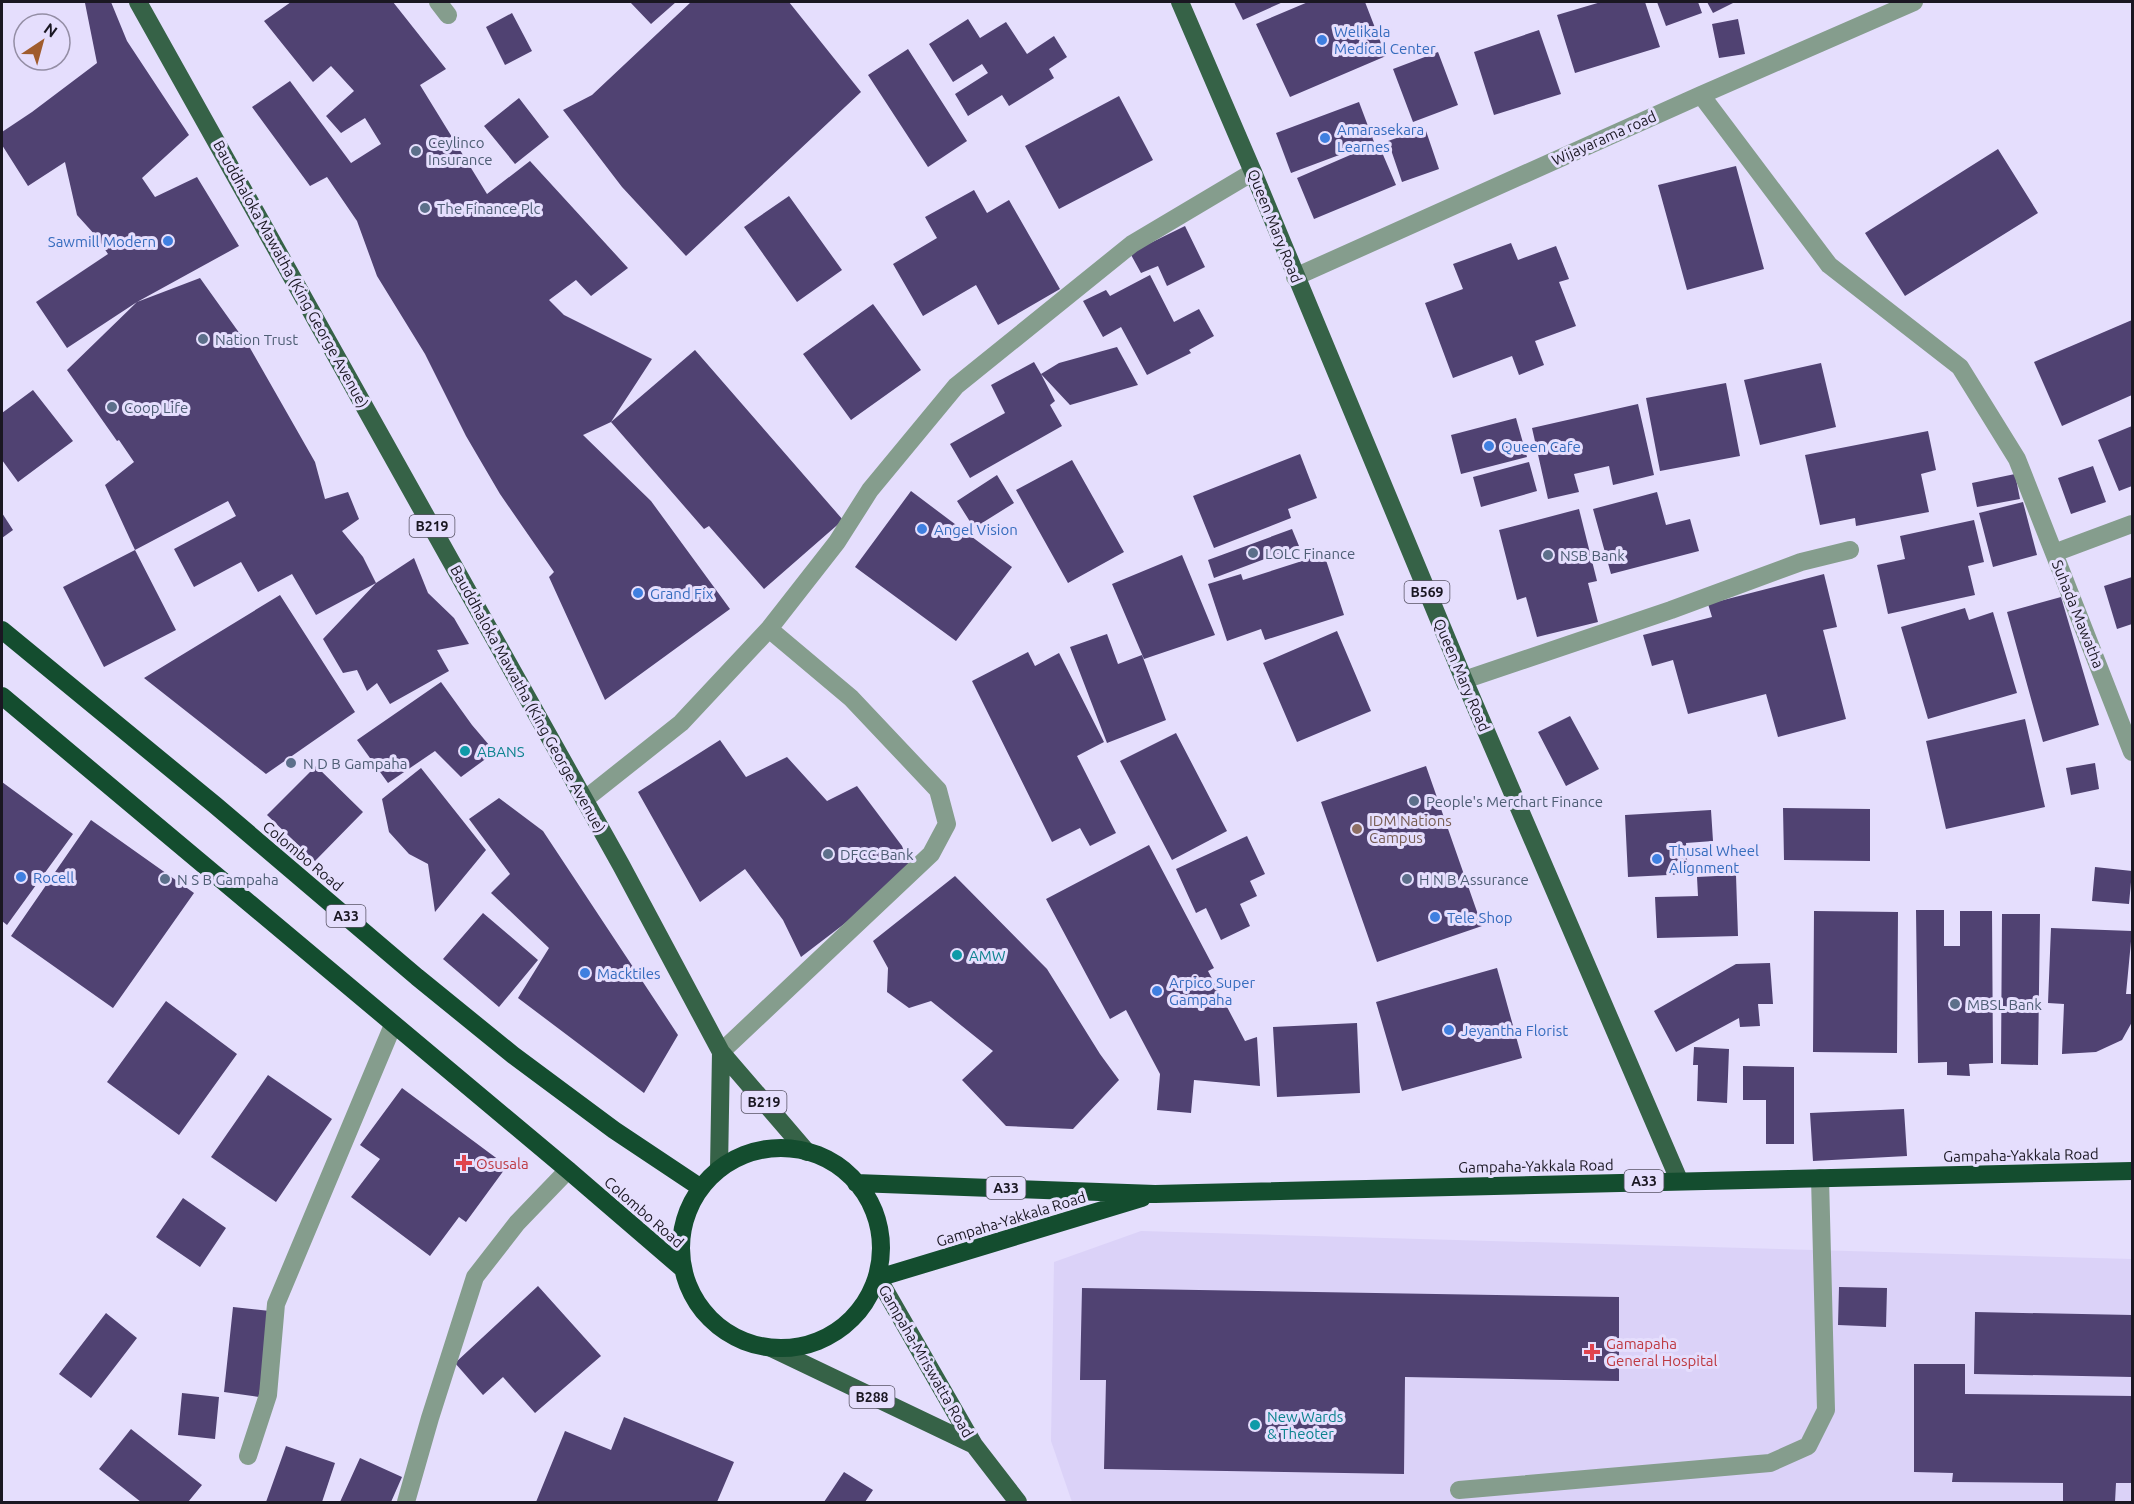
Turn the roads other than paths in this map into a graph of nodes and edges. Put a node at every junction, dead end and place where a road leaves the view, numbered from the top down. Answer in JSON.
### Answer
{"nodes":[{"id":1,"x":138,"y":2,"type":"edge"},
{"id":2,"x":1180,"y":2,"type":"edge"},
{"id":3,"x":1908,"y":3,"type":"edge"},
{"id":4,"x":1701,"y":94,"type":"junction"},
{"id":5,"x":1253,"y":172,"type":"junction"},
{"id":6,"x":1295,"y":277,"type":"junction"},
{"id":7,"x":2133,"y":524,"type":"edge"},
{"id":8,"x":1850,"y":550,"type":"dead end"},
{"id":9,"x":2054,"y":553,"type":"junction"},
{"id":10,"x":769,"y":629,"type":"junction"},
{"id":11,"x":2,"y":630,"type":"edge"},
{"id":12,"x":1464,"y":680,"type":"junction"},
{"id":13,"x":2,"y":696,"type":"edge"},
{"id":14,"x":2133,"y":752,"type":"edge"},
{"id":15,"x":584,"y":800,"type":"junction"},
{"id":16,"x":393,"y":1025,"type":"junction"},
{"id":17,"x":721,"y":1052,"type":"junction"},
{"id":18,"x":807,"y":1152,"type":"junction"},
{"id":19,"x":719,"y":1169,"type":"junction"},
{"id":20,"x":568,"y":1170,"type":"junction"},
{"id":21,"x":2133,"y":1171,"type":"edge"},
{"id":22,"x":1820,"y":1178,"type":"junction"},
{"id":23,"x":1678,"y":1180,"type":"junction"},
{"id":24,"x":856,"y":1183,"type":"junction"},
{"id":25,"x":701,"y":1188,"type":"junction"},
{"id":26,"x":1155,"y":1194,"type":"junction"},
{"id":27,"x":683,"y":1269,"type":"junction"},
{"id":28,"x":878,"y":1278,"type":"junction"},
{"id":29,"x":771,"y":1348,"type":"junction"},
{"id":30,"x":974,"y":1445,"type":"junction"},
{"id":31,"x":248,"y":1456,"type":"dead end"},
{"id":32,"x":1459,"y":1490,"type":"dead end"},
{"id":33,"x":406,"y":1503,"type":"edge"},
{"id":34,"x":1018,"y":1503,"type":"edge"}],
"edges":[{"from":1,"to":15,"type":"main road","name":"Bauddhaloka Mawatha (King George Avenue)","number":"B219"},
{"from":2,"to":5,"type":"main road","name":"Queen Mary Road","number":"B569"},
{"from":3,"to":4,"type":"street","name":"Wijayarama road"},
{"from":4,"to":6,"type":"street","name":"Wijayarama road"},
{"from":4,"to":9,"type":"street"},
{"from":5,"to":6,"type":"main road","name":"Queen Mary Road","number":"B569"},
{"from":5,"to":10,"type":"street"},
{"from":6,"to":12,"type":"main road","name":"Queen Mary Road","number":"B569"},
{"from":7,"to":9,"type":"street","name":"Suhada Mawatha"},
{"from":8,"to":12,"type":"street"},
{"from":9,"to":14,"type":"street","name":"Suhada Mawatha"},
{"from":10,"to":15,"type":"street"},
{"from":10,"to":17,"type":"street"},
{"from":11,"to":25,"type":"highway","name":"Colombo Road","number":"A33"},
{"from":12,"to":23,"type":"main road","name":"Queen Mary Road","number":"B569"},
{"from":13,"to":16,"type":"highway","name":"Colombo Road"},
{"from":15,"to":17,"type":"main road","name":"Bauddhaloka Mawatha (King George Avenue)","number":"B219"},
{"from":16,"to":20,"type":"highway","name":"Colombo Road"},
{"from":16,"to":31,"type":"street"},
{"from":17,"to":18,"type":"main road","name":"Bauddhaloka Mawatha (King George Avenue)","number":"B219"},
{"from":17,"to":19,"type":"main road","name":"Bauddhaloka Mawatha (King George Avenue)","number":"B219"},
{"from":18,"to":19,"type":"highway"},
{"from":18,"to":24,"type":"highway"},
{"from":19,"to":25,"type":"highway"},
{"from":20,"to":27,"type":"highway","name":"Colombo Road"},
{"from":20,"to":33,"type":"street"},
{"from":21,"to":22,"type":"highway","name":"Gampaha-Yakkala Road","number":"A33"},
{"from":22,"to":23,"type":"highway","name":"Gampaha-Yakkala Road","number":"A33"},
{"from":22,"to":32,"type":"street"},
{"from":23,"to":26,"type":"highway","name":"Gampaha-Yakkala Road","number":"A33"},
{"from":24,"to":26,"type":"highway","name":"Gampaha-Yakkala Road","number":"A33"},
{"from":24,"to":28,"type":"highway"},
{"from":25,"to":27,"type":"highway"},
{"from":26,"to":28,"type":"highway","name":"Gampaha-Yakkala Road","number":"A33"},
{"from":27,"to":29,"type":"highway"},
{"from":28,"to":29,"type":"highway"},
{"from":28,"to":30,"type":"main road","name":"Gampaha-Mriswatta Road","number":"B288"},
{"from":29,"to":30,"type":"main road","name":"Gampaha-Mriswatta Road","number":"B288"},
{"from":30,"to":34,"type":"main road","name":"Gampaha-Mriswatta Road","number":"B288"}]}
